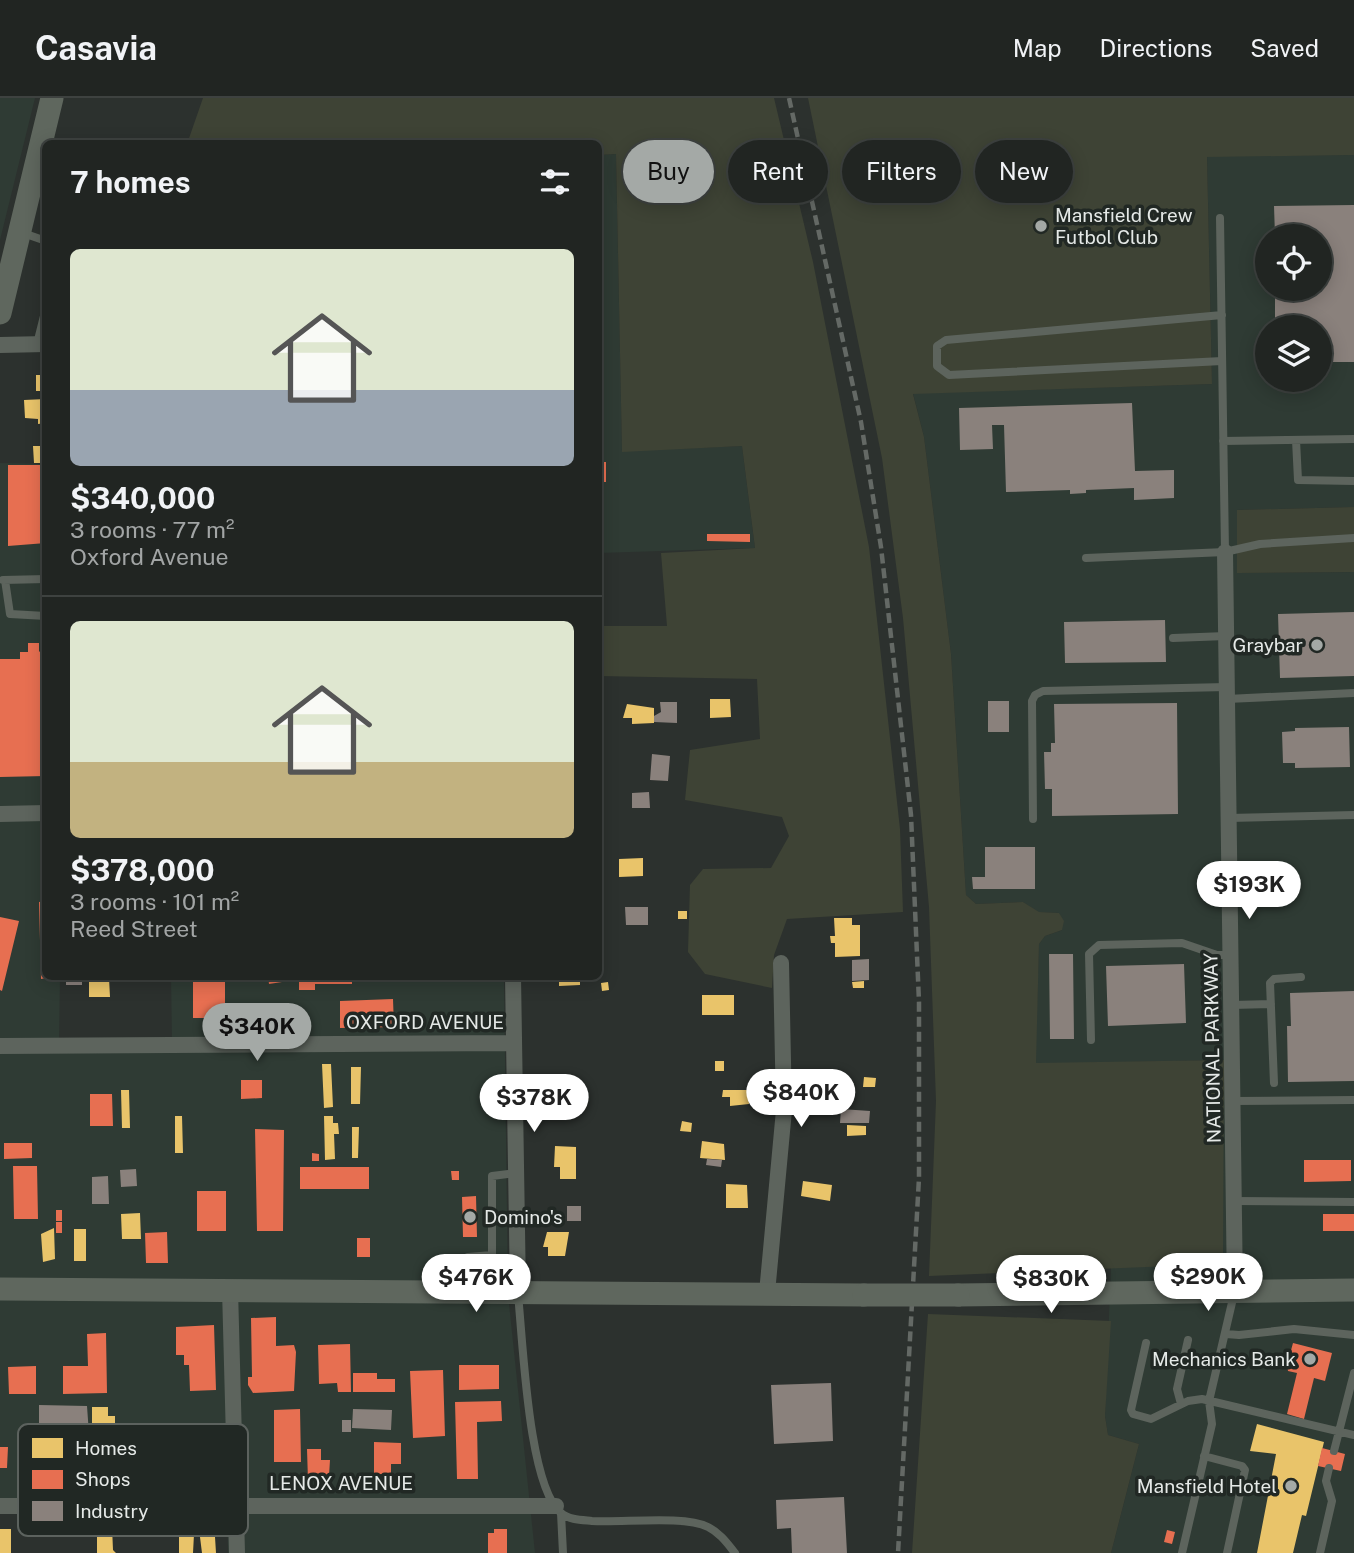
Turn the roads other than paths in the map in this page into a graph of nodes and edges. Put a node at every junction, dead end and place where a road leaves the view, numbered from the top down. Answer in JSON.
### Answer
{"nodes":[{"id":1,"x":52,"y":98,"type":"edge"},
{"id":2,"x":1220,"y":218,"type":"dead end"},
{"id":3,"x":20,"y":232,"type":"junction"},
{"id":4,"x":42,"y":240,"type":"edge"},
{"id":5,"x":0,"y":313,"type":"edge"},
{"id":6,"x":1222,"y":314,"type":"junction"},
{"id":7,"x":41,"y":344,"type":"edge"},
{"id":8,"x":0,"y":345,"type":"edge"},
{"id":9,"x":1222,"y":361,"type":"junction"},
{"id":10,"x":1354,"y":439,"type":"edge"},
{"id":11,"x":1296,"y":440,"type":"junction"},
{"id":12,"x":1223,"y":441,"type":"junction"},
{"id":13,"x":1354,"y":481,"type":"edge"},
{"id":14,"x":1354,"y":538,"type":"edge"},
{"id":15,"x":1225,"y":552,"type":"junction"},
{"id":16,"x":1087,"y":558,"type":"dead end"},
{"id":17,"x":42,"y":579,"type":"edge"},
{"id":18,"x":3,"y":580,"type":"edge"},
{"id":19,"x":42,"y":616,"type":"edge"},
{"id":20,"x":1226,"y":636,"type":"junction"},
{"id":21,"x":1173,"y":638,"type":"dead end"},
{"id":22,"x":1227,"y":693,"type":"junction"},
{"id":23,"x":1354,"y":693,"type":"edge"},
{"id":24,"x":42,"y":813,"type":"edge"},
{"id":25,"x":0,"y":814,"type":"edge"},
{"id":26,"x":1354,"y":815,"type":"edge"},
{"id":27,"x":1229,"y":818,"type":"junction"},
{"id":28,"x":1033,"y":819,"type":"dead end"},
{"id":29,"x":1232,"y":955,"type":"junction"},
{"id":30,"x":781,"y":963,"type":"dead end"},
{"id":31,"x":1301,"y":977,"type":"dead end"},
{"id":32,"x":513,"y":980,"type":"edge"},
{"id":33,"x":1271,"y":1004,"type":"junction"},
{"id":34,"x":1232,"y":1005,"type":"junction"},
{"id":35,"x":1091,"y":1040,"type":"dead end"},
{"id":36,"x":514,"y":1043,"type":"junction"},
{"id":37,"x":0,"y":1045,"type":"edge"},
{"id":38,"x":1273,"y":1083,"type":"dead end"},
{"id":39,"x":1354,"y":1100,"type":"edge"},
{"id":40,"x":1234,"y":1101,"type":"junction"},
{"id":41,"x":516,"y":1173,"type":"junction"},
{"id":42,"x":1233,"y":1201,"type":"junction"},
{"id":43,"x":1354,"y":1202,"type":"edge"},
{"id":44,"x":0,"y":1289,"type":"edge"},
{"id":45,"x":230,"y":1289,"type":"junction"},
{"id":46,"x":1354,"y":1290,"type":"edge"},
{"id":47,"x":1235,"y":1291,"type":"junction"},
{"id":48,"x":518,"y":1292,"type":"junction"},
{"id":49,"x":467,"y":1293,"type":"junction"},
{"id":50,"x":766,"y":1293,"type":"junction"},
{"id":51,"x":1226,"y":1334,"type":"junction"},
{"id":52,"x":1354,"y":1335,"type":"edge"},
{"id":53,"x":1188,"y":1340,"type":"dead end"},
{"id":54,"x":1146,"y":1343,"type":"dead end"},
{"id":55,"x":1354,"y":1373,"type":"edge"},
{"id":56,"x":1209,"y":1401,"type":"junction"},
{"id":57,"x":1181,"y":1404,"type":"junction"},
{"id":58,"x":234,"y":1424,"type":"edge"},
{"id":59,"x":1338,"y":1432,"type":"junction"},
{"id":60,"x":1354,"y":1435,"type":"edge"},
{"id":61,"x":1334,"y":1451,"type":"dead end"},
{"id":62,"x":1204,"y":1456,"type":"junction"},
{"id":63,"x":1329,"y":1468,"type":"dead end"},
{"id":64,"x":248,"y":1504,"type":"edge"},
{"id":65,"x":0,"y":1506,"type":"edge"},
{"id":66,"x":18,"y":1506,"type":"edge"},
{"id":67,"x":558,"y":1509,"type":"junction"},
{"id":68,"x":563,"y":1553,"type":"edge"},
{"id":69,"x":735,"y":1553,"type":"edge"},
{"id":70,"x":1182,"y":1553,"type":"edge"},
{"id":71,"x":1227,"y":1553,"type":"edge"},
{"id":72,"x":1320,"y":1553,"type":"edge"}],
"edges":[{"from":1,"to":3,"type":"main road"},
{"from":2,"to":6,"type":"lane"},
{"from":3,"to":4,"type":"lane"},
{"from":3,"to":5,"type":"main road"},
{"from":6,"to":9,"type":"lane"},
{"from":6,"to":9,"type":"lane"},
{"from":7,"to":8,"type":"street"},
{"from":9,"to":12,"type":"lane"},
{"from":10,"to":11,"type":"lane"},
{"from":11,"to":12,"type":"lane"},
{"from":11,"to":13,"type":"lane"},
{"from":12,"to":15,"type":"lane"},
{"from":14,"to":15,"type":"lane"},
{"from":15,"to":16,"type":"lane"},
{"from":15,"to":20,"type":"street","name":"NATIONAL PARKWAY"},
{"from":17,"to":18,"type":"lane"},
{"from":18,"to":19,"type":"lane"},
{"from":20,"to":21,"type":"lane"},
{"from":20,"to":22,"type":"street","name":"NATIONAL PARKWAY"},
{"from":22,"to":23,"type":"lane"},
{"from":22,"to":27,"type":"street","name":"NATIONAL PARKWAY"},
{"from":22,"to":28,"type":"lane"},
{"from":24,"to":25,"type":"street"},
{"from":26,"to":27,"type":"lane"},
{"from":27,"to":29,"type":"street","name":"NATIONAL PARKWAY"},
{"from":29,"to":34,"type":"street","name":"NATIONAL PARKWAY"},
{"from":29,"to":35,"type":"lane"},
{"from":30,"to":50,"type":"street"},
{"from":31,"to":33,"type":"lane"},
{"from":32,"to":36,"type":"street"},
{"from":33,"to":34,"type":"lane"},
{"from":33,"to":38,"type":"lane"},
{"from":34,"to":40,"type":"street","name":"NATIONAL PARKWAY"},
{"from":36,"to":37,"type":"street","name":"OXFORD AVENUE"},
{"from":36,"to":41,"type":"street"},
{"from":39,"to":40,"type":"lane"},
{"from":40,"to":42,"type":"street","name":"NATIONAL PARKWAY"},
{"from":41,"to":48,"type":"street"},
{"from":41,"to":49,"type":"lane"},
{"from":42,"to":43,"type":"lane"},
{"from":42,"to":47,"type":"street","name":"NATIONAL PARKWAY"},
{"from":44,"to":45,"type":"main road"},
{"from":45,"to":49,"type":"main road"},
{"from":45,"to":58,"type":"street"},
{"from":46,"to":47,"type":"main road"},
{"from":47,"to":50,"type":"main road","bridge":true},
{"from":47,"to":51,"type":"lane"},
{"from":48,"to":49,"type":"main road"},
{"from":48,"to":50,"type":"main road"},
{"from":48,"to":67,"type":"lane"},
{"from":51,"to":52,"type":"lane"},
{"from":51,"to":56,"type":"lane"},
{"from":53,"to":57,"type":"lane"},
{"from":54,"to":57,"type":"lane"},
{"from":55,"to":59,"type":"lane"},
{"from":56,"to":57,"type":"lane"},
{"from":56,"to":59,"type":"lane"},
{"from":56,"to":62,"type":"lane"},
{"from":59,"to":60,"type":"lane"},
{"from":59,"to":61,"type":"lane"},
{"from":62,"to":70,"type":"lane"},
{"from":62,"to":71,"type":"lane"},
{"from":63,"to":72,"type":"lane"},
{"from":64,"to":67,"type":"street","name":"LENOX AVENUE"},
{"from":65,"to":66,"type":"street","name":"LENOX AVENUE"},
{"from":67,"to":68,"type":"lane"},
{"from":67,"to":69,"type":"lane"}]}
